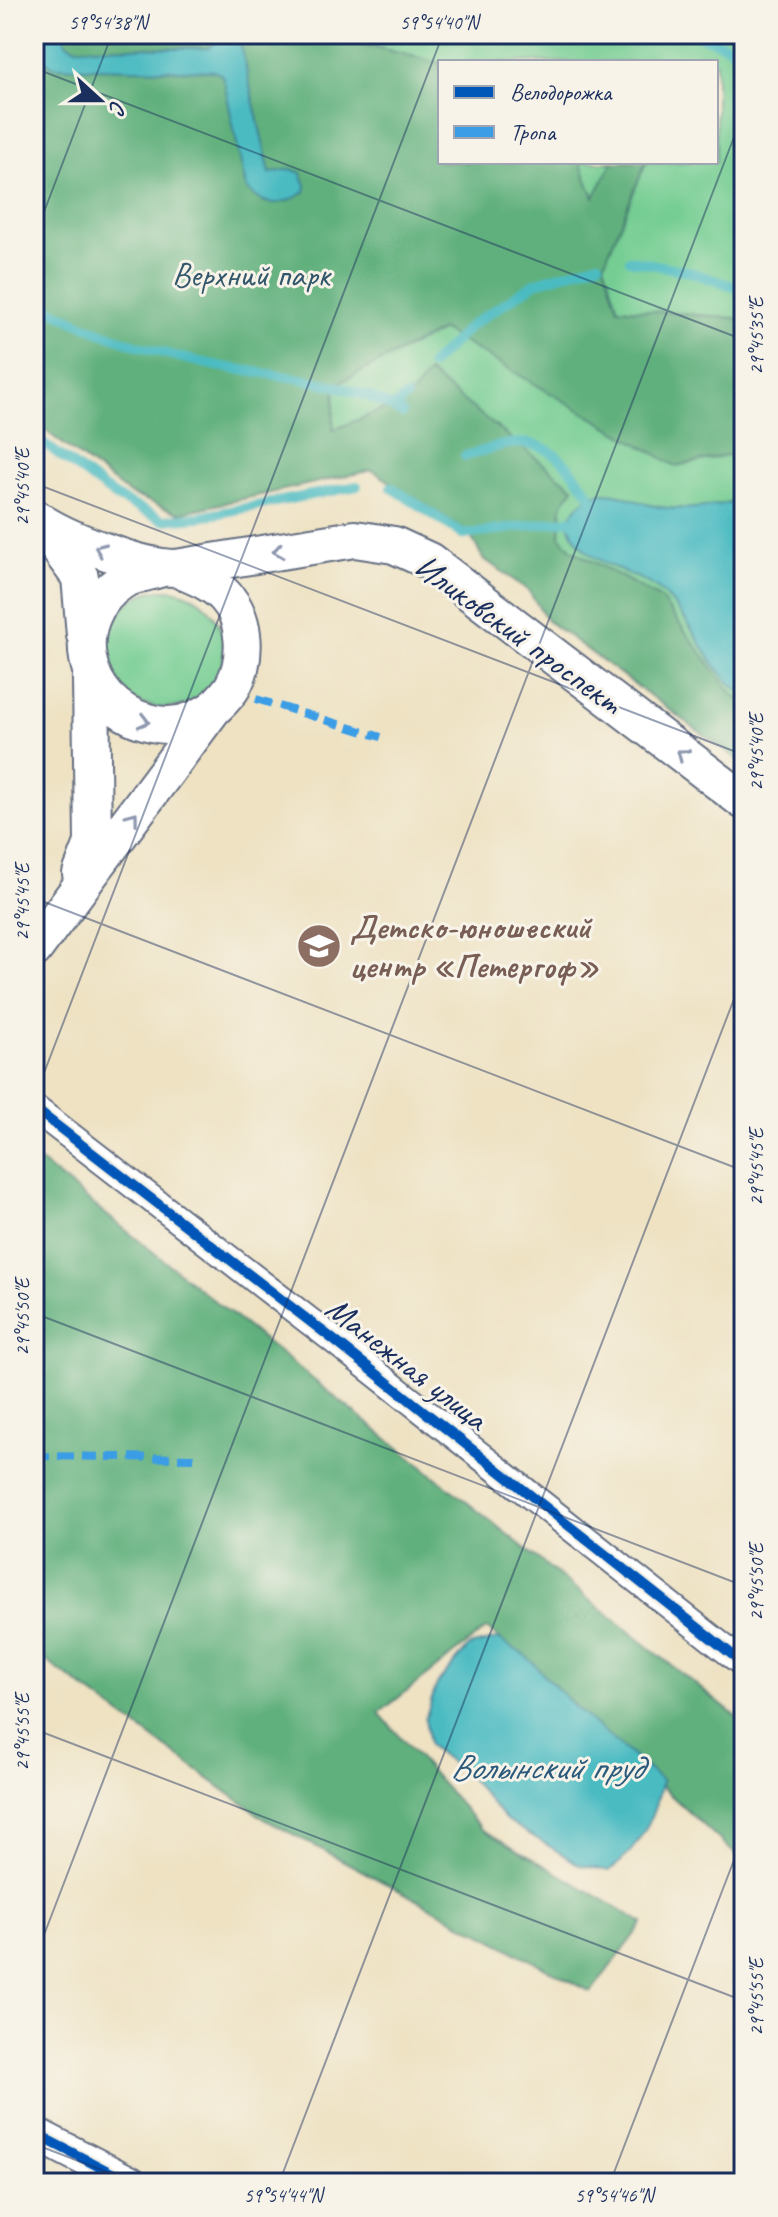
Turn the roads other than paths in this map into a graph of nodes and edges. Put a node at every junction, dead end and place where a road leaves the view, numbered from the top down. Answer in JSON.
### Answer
{"nodes":[{"id":1,"x":37,"y":520,"type":"edge"},
{"id":2,"x":170,"y":568,"type":"junction"},
{"id":3,"x":90,"y":672,"type":"junction"},
{"id":4,"x":222,"y":699,"type":"junction"},
{"id":5,"x":744,"y":801,"type":"edge"},
{"id":6,"x":70,"y":902,"type":"junction"},
{"id":7,"x":34,"y":949,"type":"edge"},
{"id":8,"x":34,"y":1108,"type":"edge"},
{"id":9,"x":744,"y":1664,"type":"edge"},
{"id":10,"x":34,"y":2133,"type":"edge"},
{"id":11,"x":131,"y":2183,"type":"edge"}],
"edges":[{"from":2,"to":1,"type":"main road","name":"Иликовский проспект","one_way":true},
{"from":1,"to":3,"type":"main road","name":"Иликовский проспект"},
{"from":2,"to":3,"type":"main road"},
{"from":2,"to":4,"type":"main road"},
{"from":5,"to":2,"type":"main road","name":"Иликовский проспект","one_way":true},
{"from":3,"to":4,"type":"main road","one_way":true},
{"from":3,"to":6,"type":"main road"},
{"from":6,"to":4,"type":"main road","one_way":true},
{"from":6,"to":7,"type":"main road"},
{"from":8,"to":9,"type":"street","name":"Манежная улица"},
{"from":10,"to":11,"type":"street"}]}
